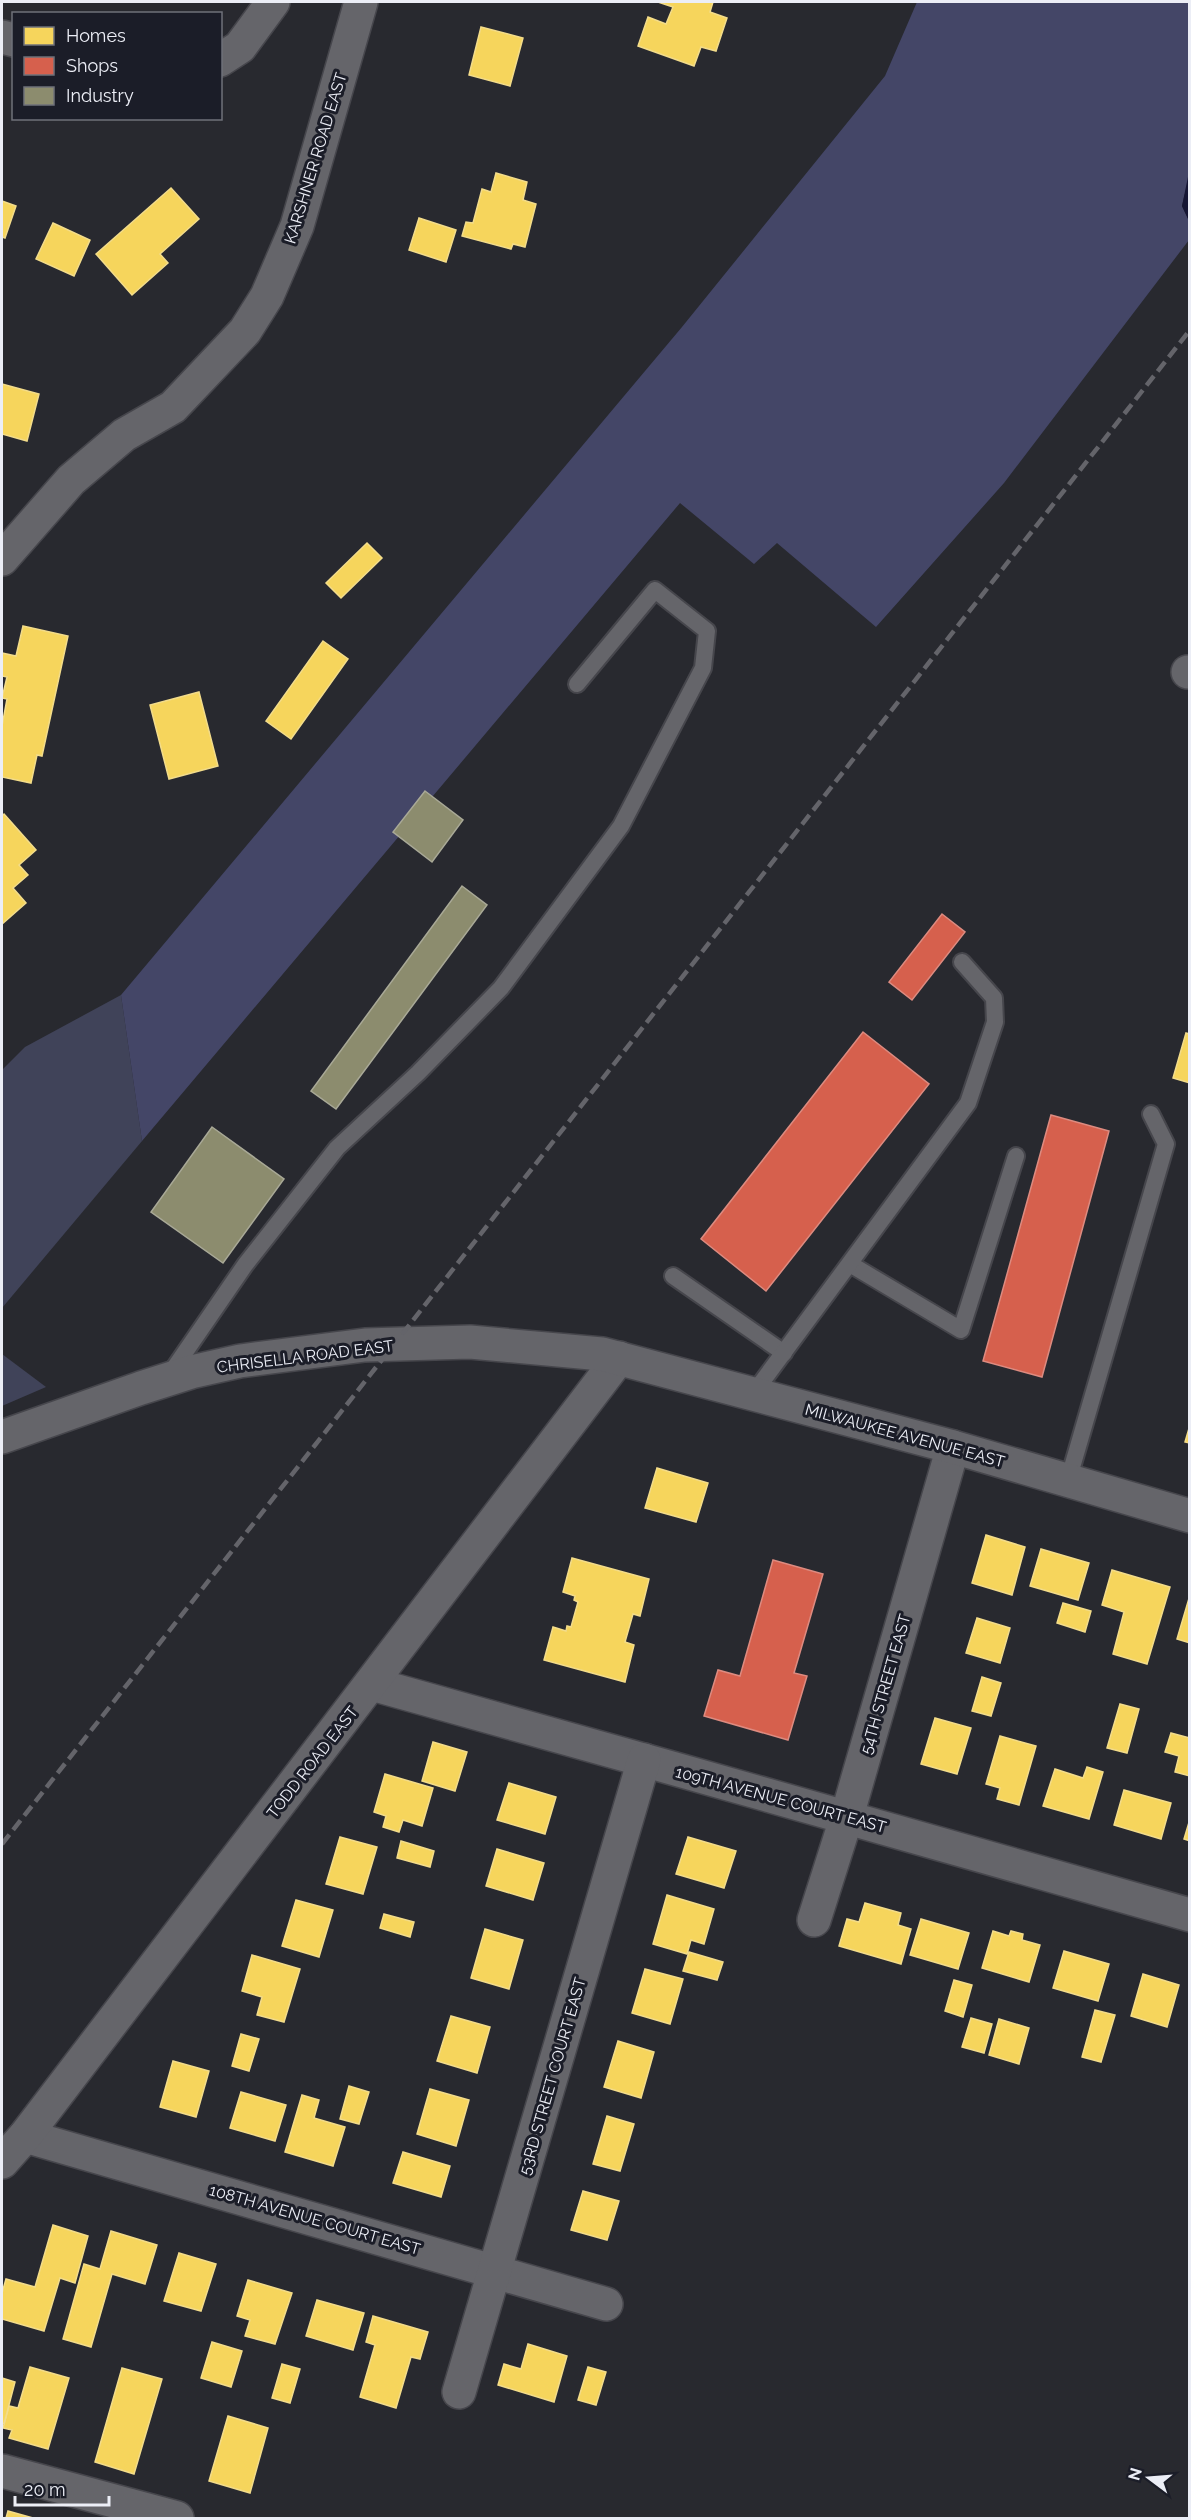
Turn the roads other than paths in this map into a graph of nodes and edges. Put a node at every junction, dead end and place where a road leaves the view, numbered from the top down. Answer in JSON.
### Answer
{"nodes":[{"id":1,"x":273,"y":2,"type":"edge"},
{"id":2,"x":361,"y":2,"type":"edge"},
{"id":3,"x":222,"y":59,"type":"edge"},
{"id":4,"x":2,"y":559,"type":"edge"},
{"id":5,"x":576,"y":684,"type":"dead end"},
{"id":6,"x":962,"y":962,"type":"dead end"},
{"id":7,"x":1151,"y":1114,"type":"dead end"},
{"id":8,"x":1016,"y":1156,"type":"dead end"},
{"id":9,"x":850,"y":1264,"type":"junction"},
{"id":10,"x":673,"y":1276,"type":"dead end"},
{"id":11,"x":784,"y":1353,"type":"junction"},
{"id":12,"x":619,"y":1358,"type":"junction"},
{"id":13,"x":166,"y":1380,"type":"junction"},
{"id":14,"x":753,"y":1394,"type":"junction"},
{"id":15,"x":2,"y":1437,"type":"edge"},
{"id":16,"x":953,"y":1447,"type":"junction"},
{"id":17,"x":1068,"y":1481,"type":"junction"},
{"id":18,"x":1190,"y":1516,"type":"edge"},
{"id":19,"x":372,"y":1684,"type":"junction"},
{"id":20,"x":644,"y":1760,"type":"junction"},
{"id":21,"x":847,"y":1816,"type":"junction"},
{"id":22,"x":1190,"y":1915,"type":"edge"},
{"id":23,"x":814,"y":1920,"type":"dead end"},
{"id":24,"x":25,"y":2136,"type":"junction"},
{"id":25,"x":2,"y":2162,"type":"edge"},
{"id":26,"x":495,"y":2271,"type":"junction"},
{"id":27,"x":606,"y":2304,"type":"dead end"},
{"id":28,"x":459,"y":2392,"type":"dead end"},
{"id":29,"x":2,"y":2471,"type":"edge"},
{"id":30,"x":177,"y":2518,"type":"edge"}],
"edges":[{"from":1,"to":3,"type":"street"},
{"from":2,"to":4,"type":"street","name":"KARSHNER ROAD EAST"},
{"from":5,"to":13,"type":"lane"},
{"from":6,"to":9,"type":"lane"},
{"from":7,"to":17,"type":"lane"},
{"from":8,"to":9,"type":"lane"},
{"from":9,"to":11,"type":"lane"},
{"from":10,"to":11,"type":"lane"},
{"from":11,"to":14,"type":"lane"},
{"from":12,"to":13,"type":"street","name":"CHRISELLA ROAD EAST"},
{"from":12,"to":14,"type":"street","name":"MILWAUKEE AVENUE EAST"},
{"from":12,"to":19,"type":"street","name":"TODD ROAD EAST"},
{"from":13,"to":15,"type":"street","name":"CHRISELLA ROAD EAST"},
{"from":14,"to":16,"type":"street","name":"MILWAUKEE AVENUE EAST"},
{"from":16,"to":17,"type":"street","name":"MILWAUKEE AVENUE EAST"},
{"from":16,"to":21,"type":"street","name":"54TH STREET EAST"},
{"from":17,"to":18,"type":"street","name":"MILWAUKEE AVENUE EAST"},
{"from":19,"to":20,"type":"street","name":"109TH AVENUE COURT EAST"},
{"from":19,"to":24,"type":"street","name":"TODD ROAD EAST"},
{"from":20,"to":21,"type":"street","name":"109TH AVENUE COURT EAST"},
{"from":20,"to":26,"type":"street","name":"53RD STREET COURT EAST"},
{"from":21,"to":22,"type":"street","name":"109TH AVENUE COURT EAST"},
{"from":21,"to":23,"type":"street","name":"54TH STREET EAST"},
{"from":24,"to":25,"type":"street","name":"TODD ROAD EAST"},
{"from":24,"to":26,"type":"street","name":"108TH AVENUE COURT EAST"},
{"from":26,"to":27,"type":"street","name":"108TH AVENUE COURT EAST"},
{"from":26,"to":28,"type":"street","name":"53RD STREET COURT EAST"},
{"from":29,"to":30,"type":"street"}]}
